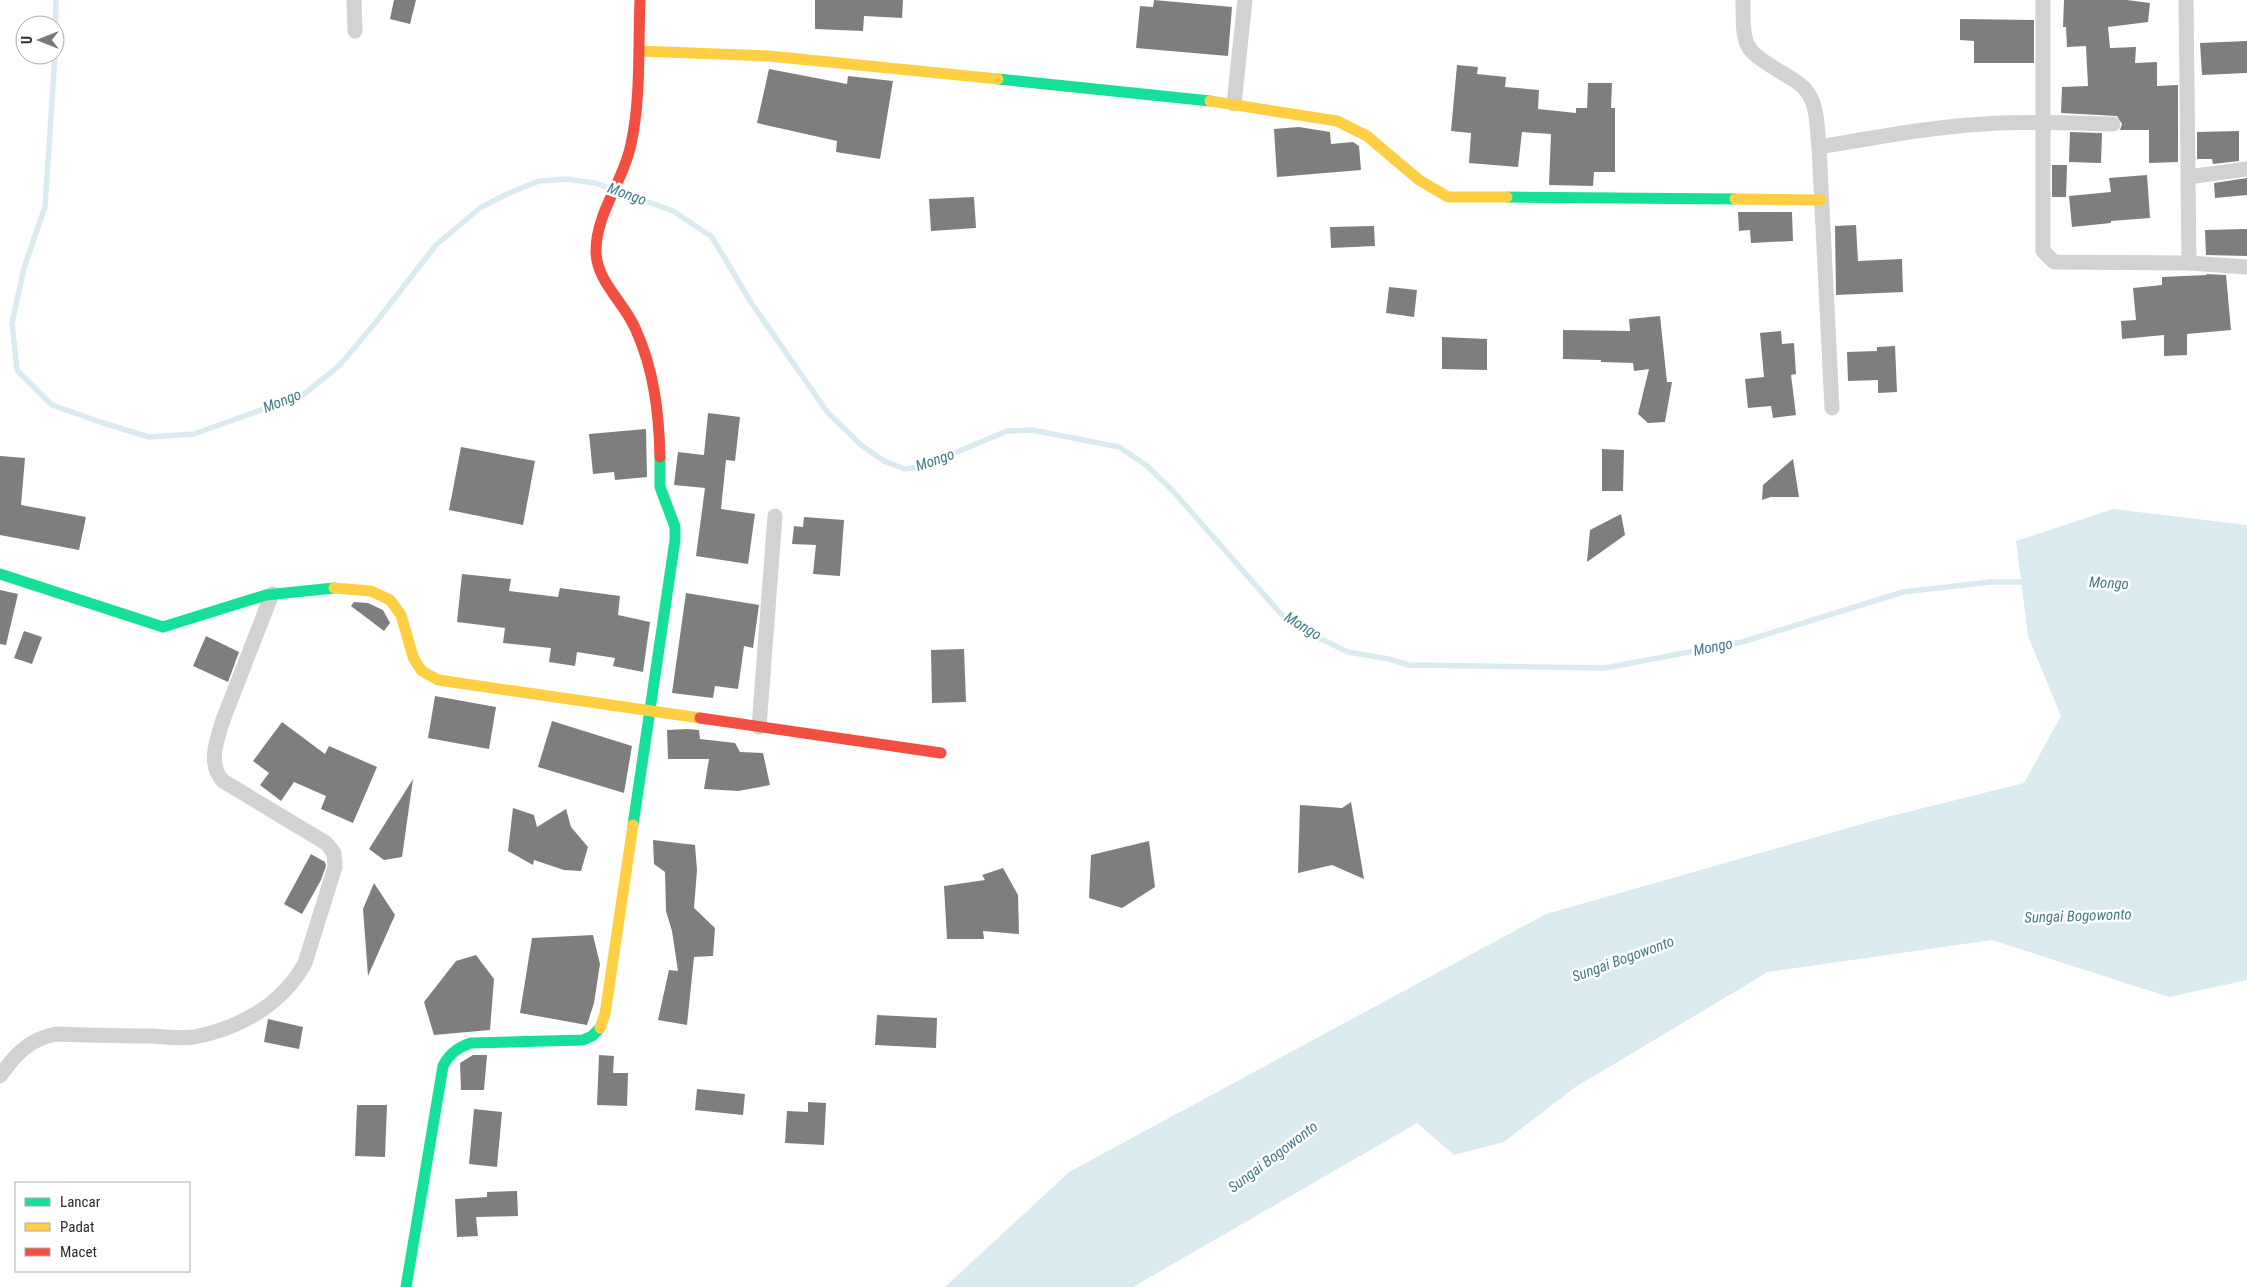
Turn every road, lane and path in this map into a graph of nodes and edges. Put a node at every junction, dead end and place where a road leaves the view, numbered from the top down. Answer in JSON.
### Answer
{"nodes":[{"id":1,"x":354,"y":0,"type":"edge"},
{"id":2,"x":640,"y":0,"type":"edge"},
{"id":3,"x":1245,"y":0,"type":"edge"},
{"id":4,"x":1743,"y":0,"type":"edge"},
{"id":5,"x":2043,"y":0,"type":"edge"},
{"id":6,"x":2186,"y":0,"type":"edge"},
{"id":7,"x":355,"y":31,"type":"dead end"},
{"id":8,"x":639,"y":50,"type":"junction"},
{"id":9,"x":1234,"y":104,"type":"junction"},
{"id":10,"x":2043,"y":122,"type":"junction"},
{"id":11,"x":2113,"y":124,"type":"dead end"},
{"id":12,"x":1819,"y":147,"type":"junction"},
{"id":13,"x":2247,"y":169,"type":"edge"},
{"id":14,"x":2188,"y":177,"type":"junction"},
{"id":15,"x":1822,"y":200,"type":"junction"},
{"id":16,"x":2189,"y":263,"type":"junction"},
{"id":17,"x":2247,"y":268,"type":"edge"},
{"id":18,"x":1832,"y":408,"type":"dead end"},
{"id":19,"x":775,"y":516,"type":"dead end"},
{"id":20,"x":0,"y":574,"type":"edge"},
{"id":21,"x":272,"y":594,"type":"junction"},
{"id":22,"x":649,"y":712,"type":"junction"},
{"id":23,"x":759,"y":727,"type":"junction"},
{"id":24,"x":942,"y":752,"type":"dead end"},
{"id":25,"x":0,"y":1076,"type":"edge"},
{"id":26,"x":406,"y":1287,"type":"edge"}],
"edges":[{"from":1,"to":7,"type":"street"},
{"from":2,"to":8,"type":"street"},
{"from":3,"to":9,"type":"street"},
{"from":4,"to":12,"type":"street"},
{"from":5,"to":10,"type":"street"},
{"from":6,"to":14,"type":"street"},
{"from":8,"to":9,"type":"street"},
{"from":8,"to":22,"type":"street"},
{"from":9,"to":15,"type":"street"},
{"from":10,"to":11,"type":"street"},
{"from":10,"to":12,"type":"street"},
{"from":10,"to":16,"type":"street"},
{"from":12,"to":15,"type":"street"},
{"from":13,"to":14,"type":"street"},
{"from":14,"to":16,"type":"street"},
{"from":15,"to":18,"type":"street"},
{"from":16,"to":17,"type":"street"},
{"from":19,"to":23,"type":"street"},
{"from":20,"to":21,"type":"street"},
{"from":21,"to":22,"type":"street"},
{"from":21,"to":25,"type":"street"},
{"from":22,"to":23,"type":"street"},
{"from":22,"to":26,"type":"street"},
{"from":23,"to":24,"type":"street"}]}
